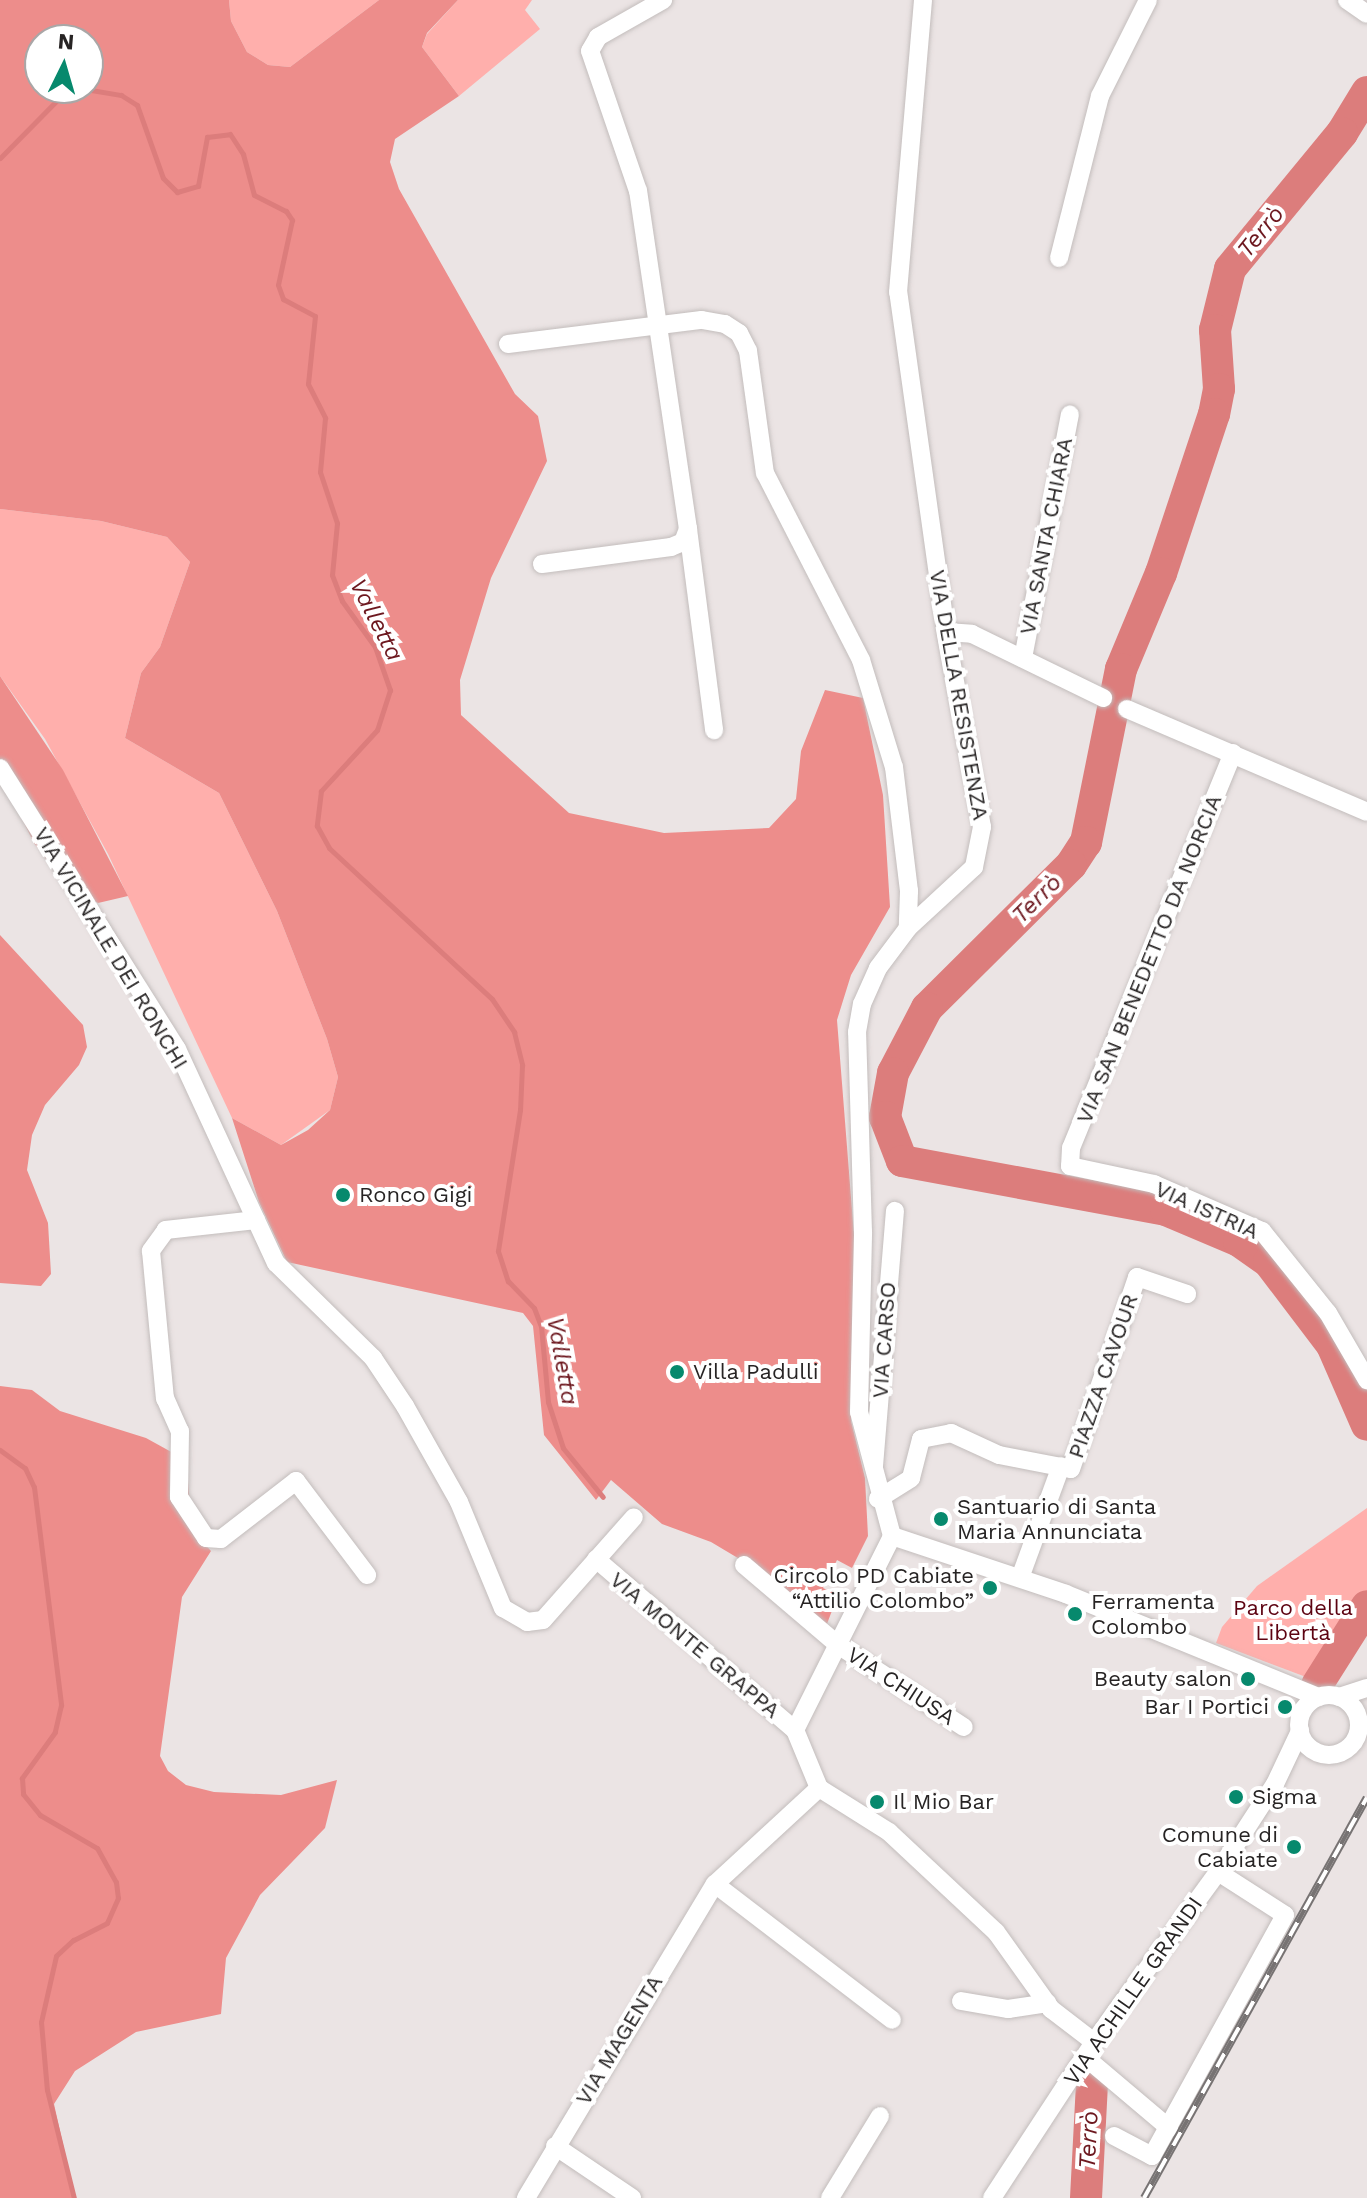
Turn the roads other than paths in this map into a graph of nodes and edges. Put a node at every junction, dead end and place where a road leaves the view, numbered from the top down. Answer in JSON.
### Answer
{"nodes":[{"id":1,"x":663,"y":0,"type":"edge"},
{"id":2,"x":923,"y":0,"type":"edge"},
{"id":3,"x":1148,"y":0,"type":"edge"},
{"id":4,"x":1347,"y":0,"type":"edge"},
{"id":5,"x":1367,"y":14,"type":"edge"},
{"id":6,"x":1059,"y":258,"type":"dead end"},
{"id":7,"x":657,"y":324,"type":"junction"},
{"id":8,"x":508,"y":344,"type":"dead end"},
{"id":9,"x":1070,"y":415,"type":"dead end"},
{"id":10,"x":688,"y":529,"type":"junction"},
{"id":11,"x":542,"y":564,"type":"dead end"},
{"id":12,"x":946,"y":632,"type":"junction"},
{"id":13,"x":1023,"y":658,"type":"junction"},
{"id":14,"x":1103,"y":698,"type":"dead end"},
{"id":15,"x":1127,"y":709,"type":"dead end"},
{"id":16,"x":714,"y":730,"type":"dead end"},
{"id":17,"x":1233,"y":753,"type":"junction"},
{"id":18,"x":0,"y":768,"type":"edge"},
{"id":19,"x":1367,"y":812,"type":"edge"},
{"id":20,"x":908,"y":928,"type":"junction"},
{"id":21,"x":1070,"y":1166,"type":"joint"},
{"id":22,"x":895,"y":1211,"type":"dead end"},
{"id":23,"x":256,"y":1220,"type":"junction"},
{"id":24,"x":1187,"y":1294,"type":"dead end"},
{"id":25,"x":1367,"y":1380,"type":"edge"},
{"id":26,"x":1061,"y":1466,"type":"junction"},
{"id":27,"x":874,"y":1468,"type":"junction"},
{"id":28,"x":878,"y":1499,"type":"junction"},
{"id":29,"x":634,"y":1517,"type":"dead end"},
{"id":30,"x":892,"y":1536,"type":"junction"},
{"id":31,"x":596,"y":1559,"type":"junction"},
{"id":32,"x":744,"y":1565,"type":"dead end"},
{"id":33,"x":367,"y":1575,"type":"dead end"},
{"id":34,"x":1020,"y":1578,"type":"junction"},
{"id":35,"x":838,"y":1645,"type":"junction"},
{"id":36,"x":1367,"y":1688,"type":"edge"},
{"id":37,"x":1367,"y":1696,"type":"edge"},
{"id":38,"x":1319,"y":1697,"type":"junction"},
{"id":39,"x":1339,"y":1697,"type":"junction"},
{"id":40,"x":964,"y":1727,"type":"dead end"},
{"id":41,"x":1358,"y":1727,"type":"junction"},
{"id":42,"x":795,"y":1730,"type":"junction"},
{"id":43,"x":1300,"y":1731,"type":"junction"},
{"id":44,"x":1367,"y":1752,"type":"edge"},
{"id":45,"x":1341,"y":1753,"type":"junction"},
{"id":46,"x":1321,"y":1754,"type":"junction"},
{"id":47,"x":1275,"y":1784,"type":"junction"},
{"id":48,"x":819,"y":1788,"type":"junction"},
{"id":49,"x":1218,"y":1872,"type":"junction"},
{"id":50,"x":715,"y":1884,"type":"junction"},
{"id":51,"x":961,"y":2001,"type":"dead end"},
{"id":52,"x":1048,"y":2003,"type":"junction"},
{"id":53,"x":892,"y":2020,"type":"dead end"},
{"id":54,"x":1089,"y":2050,"type":"junction"},
{"id":55,"x":880,"y":2116,"type":"dead end"},
{"id":56,"x":1169,"y":2128,"type":"junction"},
{"id":57,"x":1114,"y":2136,"type":"dead end"},
{"id":58,"x":555,"y":2146,"type":"junction"},
{"id":59,"x":526,"y":2198,"type":"edge"},
{"id":60,"x":632,"y":2198,"type":"edge"},
{"id":61,"x":830,"y":2198,"type":"edge"},
{"id":62,"x":992,"y":2198,"type":"edge"}],
"edges":[{"from":1,"to":7,"type":"street"},
{"from":2,"to":12,"type":"street","name":"VIA DELLA RESISTENZA"},
{"from":3,"to":6,"type":"street"},
{"from":4,"to":5,"type":"street"},
{"from":7,"to":8,"type":"street"},
{"from":7,"to":10,"type":"street"},
{"from":7,"to":20,"type":"street"},
{"from":9,"to":13,"type":"street","name":"VIA SANTA CHIARA"},
{"from":10,"to":11,"type":"street"},
{"from":10,"to":16,"type":"street"},
{"from":12,"to":13,"type":"street"},
{"from":12,"to":20,"type":"street","name":"VIA DELLA RESISTENZA"},
{"from":13,"to":14,"type":"street"},
{"from":15,"to":17,"type":"street"},
{"from":17,"to":19,"type":"street"},
{"from":17,"to":21,"type":"street","name":"VIA SAN BENEDETTO DA NORCIA"},
{"from":18,"to":23,"type":"street","name":"VIA VICINALE DEI RONCHI"},
{"from":20,"to":27,"type":"street","name":"VIA DELLA RESISTENZA"},
{"from":21,"to":25,"type":"street","name":"VIA ISTRIA"},
{"from":22,"to":27,"type":"street","name":"VIA CARSO"},
{"from":23,"to":31,"type":"street","name":"VIA VICINALE DEI RONCHI"},
{"from":23,"to":33,"type":"street"},
{"from":24,"to":26,"type":"street","name":"PIAZZA CAVOUR"},
{"from":26,"to":28,"type":"street"},
{"from":26,"to":34,"type":"street"},
{"from":27,"to":28,"type":"street","name":"VIA DELLA RESISTENZA"},
{"from":28,"to":30,"type":"street","name":"VIA DELLA RESISTENZA"},
{"from":29,"to":31,"type":"street","name":"VIA VICINALE DEI RONCHI"},
{"from":30,"to":34,"type":"street"},
{"from":30,"to":35,"type":"street"},
{"from":31,"to":42,"type":"street","name":"VIA MONTE GRAPPA"},
{"from":32,"to":35,"type":"street","name":"VIA CHIUSA"},
{"from":34,"to":38,"type":"street"},
{"from":35,"to":40,"type":"street","name":"VIA CHIUSA"},
{"from":35,"to":42,"type":"street"},
{"from":36,"to":39,"type":"street"},
{"from":37,"to":41,"type":"street"},
{"from":38,"to":39,"type":"street"},
{"from":38,"to":43,"type":"street"},
{"from":39,"to":41,"type":"street"},
{"from":41,"to":44,"type":"street"},
{"from":41,"to":45,"type":"street"},
{"from":42,"to":48,"type":"street"},
{"from":43,"to":46,"type":"street"},
{"from":43,"to":47,"type":"street","name":"VIA ACHILLE GRANDI"},
{"from":44,"to":45,"type":"street"},
{"from":45,"to":46,"type":"street"},
{"from":46,"to":47,"type":"street","name":"VIA ACHILLE GRANDI"},
{"from":47,"to":49,"type":"street","name":"VIA ACHILLE GRANDI"},
{"from":48,"to":50,"type":"street","name":"VIA MAGENTA"},
{"from":48,"to":52,"type":"street"},
{"from":49,"to":54,"type":"street","name":"VIA ACHILLE GRANDI"},
{"from":49,"to":56,"type":"street"},
{"from":50,"to":53,"type":"street"},
{"from":50,"to":58,"type":"street","name":"VIA MAGENTA"},
{"from":51,"to":52,"type":"street"},
{"from":52,"to":54,"type":"street"},
{"from":54,"to":56,"type":"street"},
{"from":54,"to":62,"type":"street","name":"VIA ACHILLE GRANDI"},
{"from":55,"to":61,"type":"street"},
{"from":56,"to":57,"type":"street"},
{"from":58,"to":59,"type":"street","name":"VIA MAGENTA"},
{"from":58,"to":60,"type":"street"}]}
